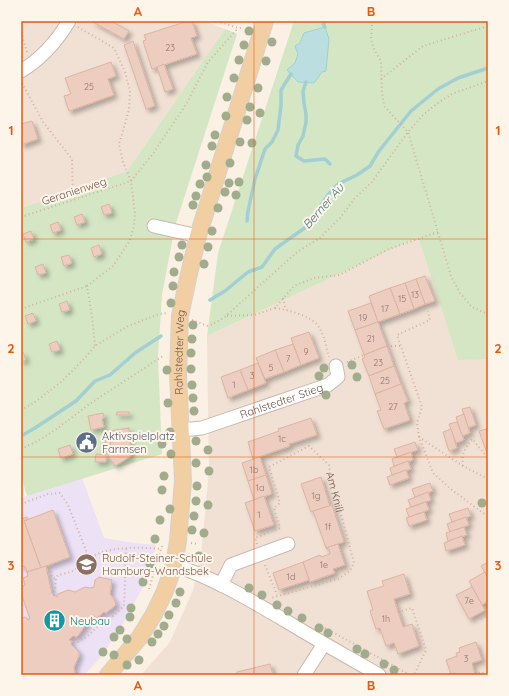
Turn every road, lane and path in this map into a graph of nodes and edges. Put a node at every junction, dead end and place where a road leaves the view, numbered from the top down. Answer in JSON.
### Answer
{"nodes":[{"id":1,"x":217,"y":21,"type":"edge"},
{"id":2,"x":265,"y":21,"type":"edge"},
{"id":3,"x":371,"y":21,"type":"edge"},
{"id":4,"x":73,"y":23,"type":"edge"},
{"id":5,"x":488,"y":26,"type":"edge"},
{"id":6,"x":238,"y":28,"type":"junction"},
{"id":7,"x":244,"y":28,"type":"dead end"},
{"id":8,"x":21,"y":32,"type":"edge"},
{"id":9,"x":27,"y":52,"type":"dead end"},
{"id":10,"x":21,"y":71,"type":"edge"},
{"id":11,"x":381,"y":79,"type":"junction"},
{"id":12,"x":488,"y":81,"type":"edge"},
{"id":13,"x":21,"y":82,"type":"edge"},
{"id":14,"x":408,"y":131,"type":"junction"},
{"id":15,"x":132,"y":180,"type":"junction"},
{"id":16,"x":73,"y":200,"type":"junction"},
{"id":17,"x":21,"y":217,"type":"edge"},
{"id":18,"x":154,"y":226,"type":"dead end"},
{"id":19,"x":438,"y":232,"type":"junction"},
{"id":20,"x":198,"y":236,"type":"junction"},
{"id":21,"x":87,"y":286,"type":"junction"},
{"id":22,"x":283,"y":298,"type":"junction"},
{"id":23,"x":21,"y":308,"type":"edge"},
{"id":24,"x":275,"y":308,"type":"junction"},
{"id":25,"x":286,"y":310,"type":"junction"},
{"id":26,"x":428,"y":311,"type":"dead end"},
{"id":27,"x":488,"y":314,"type":"edge"},
{"id":28,"x":180,"y":316,"type":"junction"},
{"id":29,"x":226,"y":316,"type":"junction"},
{"id":30,"x":95,"y":346,"type":"junction"},
{"id":31,"x":387,"y":346,"type":"dead end"},
{"id":32,"x":401,"y":346,"type":"junction"},
{"id":33,"x":364,"y":355,"type":"dead end"},
{"id":34,"x":163,"y":356,"type":"dead end"},
{"id":35,"x":336,"y":366,"type":"junction"},
{"id":36,"x":21,"y":410,"type":"edge"},
{"id":37,"x":181,"y":430,"type":"junction"},
{"id":38,"x":419,"y":437,"type":"junction"},
{"id":39,"x":21,"y":449,"type":"edge"},
{"id":40,"x":488,"y":458,"type":"edge"},
{"id":41,"x":463,"y":466,"type":"junction"},
{"id":42,"x":488,"y":479,"type":"edge"},
{"id":43,"x":21,"y":504,"type":"edge"},
{"id":44,"x":488,"y":515,"type":"edge"},
{"id":45,"x":162,"y":544,"type":"dead end"},
{"id":46,"x":288,"y":544,"type":"dead end"},
{"id":47,"x":126,"y":549,"type":"junction"},
{"id":48,"x":161,"y":550,"type":"junction"},
{"id":49,"x":261,"y":554,"type":"junction"},
{"id":50,"x":89,"y":558,"type":"junction"},
{"id":51,"x":174,"y":566,"type":"junction"},
{"id":52,"x":47,"y":573,"type":"dead end"},
{"id":53,"x":56,"y":579,"type":"junction"},
{"id":54,"x":221,"y":585,"type":"junction"},
{"id":55,"x":147,"y":594,"type":"dead end"},
{"id":56,"x":54,"y":596,"type":"dead end"},
{"id":57,"x":277,"y":596,"type":"junction"},
{"id":58,"x":270,"y":598,"type":"dead end"},
{"id":59,"x":398,"y":612,"type":"dead end"},
{"id":60,"x":488,"y":615,"type":"edge"},
{"id":61,"x":88,"y":618,"type":"dead end"},
{"id":62,"x":481,"y":619,"type":"dead end"},
{"id":63,"x":100,"y":624,"type":"junction"},
{"id":64,"x":71,"y":638,"type":"dead end"},
{"id":65,"x":324,"y":644,"type":"junction"},
{"id":66,"x":475,"y":674,"type":"dead end"},
{"id":67,"x":108,"y":675,"type":"edge"},
{"id":68,"x":304,"y":675,"type":"edge"},
{"id":69,"x":379,"y":675,"type":"edge"},
{"id":70,"x":414,"y":675,"type":"edge"},
{"id":71,"x":485,"y":675,"type":"edge"}],
"edges":[{"from":1,"to":6,"type":"path"},
{"from":2,"to":20,"type":"main road","name":"Rahlstedter Weg"},
{"from":3,"to":11,"type":"path"},
{"from":4,"to":10,"type":"street"},
{"from":4,"to":15,"type":"path"},
{"from":5,"to":11,"type":"path"},
{"from":6,"to":7,"type":"path"},
{"from":6,"to":15,"type":"path"},
{"from":8,"to":9,"type":"path"},
{"from":11,"to":14,"type":"path"},
{"from":12,"to":14,"type":"path"},
{"from":13,"to":16,"type":"path"},
{"from":14,"to":19,"type":"path"},
{"from":14,"to":29,"type":"path"},
{"from":15,"to":16,"type":"path","name":"Geranienweg"},
{"from":15,"to":21,"type":"path"},
{"from":16,"to":17,"type":"path","name":"Geranienweg"},
{"from":18,"to":20,"type":"street"},
{"from":19,"to":22,"type":"path"},
{"from":19,"to":27,"type":"path"},
{"from":20,"to":28,"type":"main road","name":"Rahlstedter Weg"},
{"from":21,"to":23,"type":"path"},
{"from":21,"to":30,"type":"path"},
{"from":22,"to":24,"type":"path"},
{"from":22,"to":25,"type":"path"},
{"from":24,"to":25,"type":"path"},
{"from":24,"to":29,"type":"path"},
{"from":25,"to":35,"type":"path"},
{"from":26,"to":32,"type":"path"},
{"from":28,"to":29,"type":"path"},
{"from":28,"to":30,"type":"path"},
{"from":28,"to":37,"type":"main road","name":"Rahlstedter Weg"},
{"from":30,"to":36,"type":"path"},
{"from":31,"to":32,"type":"path"},
{"from":32,"to":38,"type":"path"},
{"from":33,"to":35,"type":"path"},
{"from":34,"to":39,"type":"path"},
{"from":35,"to":37,"type":"street","name":"Rahlstedter Stieg"},
{"from":37,"to":51,"type":"main road","name":"Rahlstedter Weg"},
{"from":38,"to":41,"type":"path"},
{"from":38,"to":44,"type":"path"},
{"from":40,"to":41,"type":"path"},
{"from":41,"to":42,"type":"path"},
{"from":43,"to":50,"type":"path"},
{"from":45,"to":48,"type":"path"},
{"from":46,"to":49,"type":"street"},
{"from":47,"to":48,"type":"path"},
{"from":47,"to":50,"type":"path"},
{"from":47,"to":63,"type":"path"},
{"from":48,"to":55,"type":"path"},
{"from":49,"to":54,"type":"street"},
{"from":49,"to":57,"type":"path","name":"Am Knill"},
{"from":49,"to":57,"type":"path","name":"Am Knill"},
{"from":50,"to":53,"type":"path"},
{"from":51,"to":54,"type":"street"},
{"from":51,"to":67,"type":"main road","name":"Rahlstedter Weg"},
{"from":52,"to":53,"type":"path"},
{"from":53,"to":56,"type":"path"},
{"from":54,"to":65,"type":"street"},
{"from":57,"to":58,"type":"path","name":"Am Knill"},
{"from":59,"to":70,"type":"path"},
{"from":60,"to":62,"type":"path"},
{"from":61,"to":63,"type":"path"},
{"from":63,"to":64,"type":"path"},
{"from":65,"to":68,"type":"street"},
{"from":65,"to":69,"type":"street"},
{"from":66,"to":71,"type":"path"}]}
